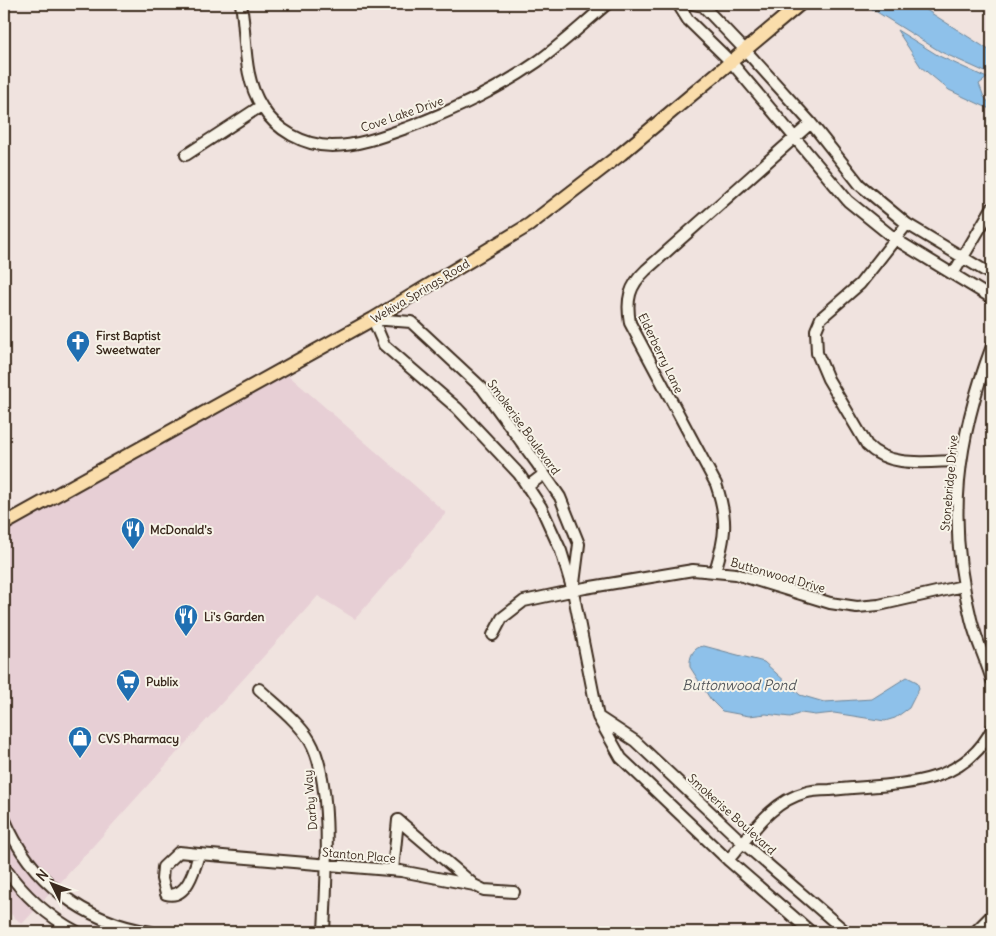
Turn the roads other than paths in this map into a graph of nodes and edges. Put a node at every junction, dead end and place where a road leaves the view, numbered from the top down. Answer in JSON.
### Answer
{"nodes":[{"id":1,"x":241,"y":4,"type":"edge"},
{"id":2,"x":607,"y":4,"type":"edge"},
{"id":3,"x":678,"y":4,"type":"edge"},
{"id":4,"x":693,"y":4,"type":"edge"},
{"id":5,"x":800,"y":4,"type":"edge"},
{"id":6,"x":746,"y":50,"type":"junction"},
{"id":7,"x":732,"y":63,"type":"junction"},
{"id":8,"x":261,"y":106,"type":"junction"},
{"id":9,"x":811,"y":122,"type":"junction"},
{"id":10,"x":794,"y":137,"type":"junction"},
{"id":11,"x":186,"y":155,"type":"dead end"},
{"id":12,"x":992,"y":208,"type":"edge"},
{"id":13,"x":907,"y":224,"type":"junction"},
{"id":14,"x":895,"y":239,"type":"junction"},
{"id":15,"x":962,"y":257,"type":"junction"},
{"id":16,"x":952,"y":274,"type":"junction"},
{"id":17,"x":992,"y":275,"type":"edge"},
{"id":18,"x":992,"y":298,"type":"edge"},
{"id":19,"x":373,"y":318,"type":"junction"},
{"id":20,"x":992,"y":346,"type":"edge"},
{"id":21,"x":960,"y":461,"type":"junction"},
{"id":22,"x":544,"y":474,"type":"junction"},
{"id":23,"x":527,"y":487,"type":"junction"},
{"id":24,"x":4,"y":524,"type":"edge"},
{"id":25,"x":715,"y":571,"type":"junction"},
{"id":26,"x":963,"y":586,"type":"junction"},
{"id":27,"x":573,"y":591,"type":"junction"},
{"id":28,"x":493,"y":635,"type":"dead end"},
{"id":29,"x":992,"y":680,"type":"edge"},
{"id":30,"x":259,"y":689,"type":"dead end"},
{"id":31,"x":598,"y":717,"type":"junction"},
{"id":32,"x":992,"y":729,"type":"edge"},
{"id":33,"x":4,"y":818,"type":"edge"},
{"id":34,"x":743,"y":843,"type":"junction"},
{"id":35,"x":199,"y":854,"type":"junction"},
{"id":36,"x":728,"y":860,"type":"junction"},
{"id":37,"x":327,"y":864,"type":"junction"},
{"id":38,"x":4,"y":867,"type":"edge"},
{"id":39,"x":393,"y":870,"type":"junction"},
{"id":40,"x":474,"y":885,"type":"junction"},
{"id":41,"x":514,"y":892,"type":"dead end"},
{"id":42,"x":992,"y":915,"type":"edge"},
{"id":43,"x":77,"y":932,"type":"edge"},
{"id":44,"x":151,"y":932,"type":"edge"},
{"id":45,"x":324,"y":932,"type":"edge"},
{"id":46,"x":811,"y":932,"type":"edge"},
{"id":47,"x":846,"y":932,"type":"edge"},
{"id":48,"x":975,"y":932,"type":"edge"}],
"edges":[{"from":1,"to":8,"type":"street","name":"Cove Lake Drive"},
{"from":2,"to":8,"type":"street","name":"Cove Lake Drive"},
{"from":3,"to":7,"type":"street"},
{"from":4,"to":6,"type":"street"},
{"from":5,"to":6,"type":"main road","name":"Wekiva Springs Road"},
{"from":6,"to":7,"type":"main road","name":"Wekiva Springs Road"},
{"from":6,"to":9,"type":"street"},
{"from":7,"to":10,"type":"street"},
{"from":7,"to":19,"type":"main road","name":"Wekiva Springs Road"},
{"from":8,"to":11,"type":"street"},
{"from":9,"to":10,"type":"street","name":"Elderberry Lane"},
{"from":9,"to":13,"type":"street"},
{"from":10,"to":14,"type":"street"},
{"from":10,"to":25,"type":"street","name":"Elderberry Lane"},
{"from":12,"to":15,"type":"street"},
{"from":13,"to":14,"type":"street"},
{"from":13,"to":15,"type":"street"},
{"from":14,"to":16,"type":"street"},
{"from":14,"to":21,"type":"street"},
{"from":15,"to":16,"type":"street"},
{"from":15,"to":17,"type":"street"},
{"from":16,"to":18,"type":"street"},
{"from":19,"to":22,"type":"street","name":"Smokerise Boulevard"},
{"from":19,"to":23,"type":"street","name":"Smokerise Boulevard"},
{"from":19,"to":24,"type":"main road","name":"Wekiva Springs Road"},
{"from":20,"to":21,"type":"street","name":"Stonebridge Drive"},
{"from":21,"to":26,"type":"street","name":"Stonebridge Drive"},
{"from":22,"to":23,"type":"street"},
{"from":22,"to":27,"type":"street","name":"Smokerise Boulevard"},
{"from":23,"to":27,"type":"street","name":"Smokerise Boulevard"},
{"from":25,"to":26,"type":"street","name":"Buttonwood Drive"},
{"from":25,"to":27,"type":"street","name":"Buttonwood Drive"},
{"from":26,"to":29,"type":"street","name":"Stonebridge Drive"},
{"from":27,"to":28,"type":"street","name":"Buttonwood Drive"},
{"from":27,"to":31,"type":"street","name":"Smokerise Boulevard"},
{"from":30,"to":37,"type":"street","name":"Darby Way"},
{"from":31,"to":34,"type":"street","name":"Smokerise Boulevard"},
{"from":31,"to":36,"type":"street","name":"Smokerise Boulevard"},
{"from":32,"to":34,"type":"street"},
{"from":33,"to":44,"type":"street"},
{"from":34,"to":36,"type":"street"},
{"from":34,"to":47,"type":"street","name":"Smokerise Boulevard"},
{"from":35,"to":35,"type":"street","name":"Stanton Place"},
{"from":35,"to":37,"type":"street","name":"Stanton Place"},
{"from":36,"to":46,"type":"street","name":"Smokerise Boulevard"},
{"from":37,"to":39,"type":"street","name":"Stanton Place"},
{"from":37,"to":45,"type":"street","name":"Darby Way"},
{"from":38,"to":43,"type":"street"},
{"from":39,"to":40,"type":"street","name":"Stanton Place"},
{"from":39,"to":40,"type":"street"},
{"from":40,"to":41,"type":"street","name":"Stanton Place"},
{"from":42,"to":48,"type":"street"}]}
